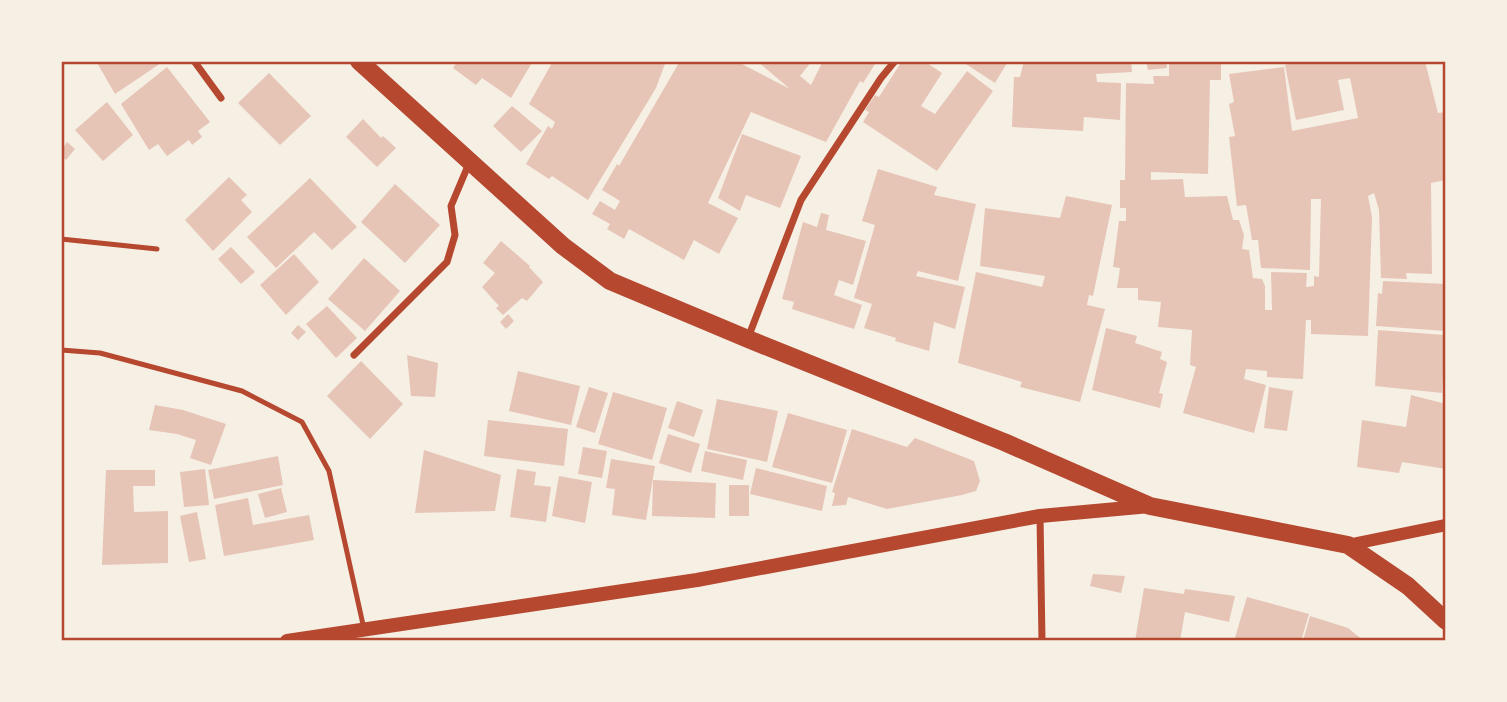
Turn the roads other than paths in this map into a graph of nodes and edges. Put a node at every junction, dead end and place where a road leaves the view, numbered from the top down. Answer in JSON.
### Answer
{"nodes":[{"id":1,"x":194,"y":61,"type":"edge"},
{"id":2,"x":895,"y":61,"type":"edge"},
{"id":3,"x":362,"y":62,"type":"edge"},
{"id":4,"x":221,"y":98,"type":"dead end"},
{"id":5,"x":470,"y":161,"type":"junction"},
{"id":6,"x":61,"y":239,"type":"edge"},
{"id":7,"x":157,"y":249,"type":"dead end"},
{"id":8,"x":748,"y":339,"type":"junction"},
{"id":9,"x":61,"y":350,"type":"edge"},
{"id":10,"x":354,"y":355,"type":"dead end"},
{"id":11,"x":1150,"y":506,"type":"junction"},
{"id":12,"x":1040,"y":516,"type":"junction"},
{"id":13,"x":1446,"y":525,"type":"edge"},
{"id":14,"x":1348,"y":545,"type":"junction"},
{"id":15,"x":1446,"y":621,"type":"edge"},
{"id":16,"x":364,"y":629,"type":"junction"},
{"id":17,"x":287,"y":641,"type":"edge"},
{"id":18,"x":1042,"y":641,"type":"edge"}],
"edges":[{"from":1,"to":4,"type":"street"},
{"from":2,"to":8,"type":"street"},
{"from":3,"to":5,"type":"main road"},
{"from":5,"to":8,"type":"main road"},
{"from":5,"to":10,"type":"street"},
{"from":6,"to":7,"type":"lane"},
{"from":8,"to":11,"type":"main road"},
{"from":9,"to":16,"type":"lane"},
{"from":11,"to":12,"type":"main road"},
{"from":11,"to":14,"type":"main road"},
{"from":12,"to":16,"type":"main road"},
{"from":12,"to":18,"type":"street"},
{"from":13,"to":14,"type":"street"},
{"from":14,"to":15,"type":"main road"},
{"from":16,"to":17,"type":"main road"}]}
